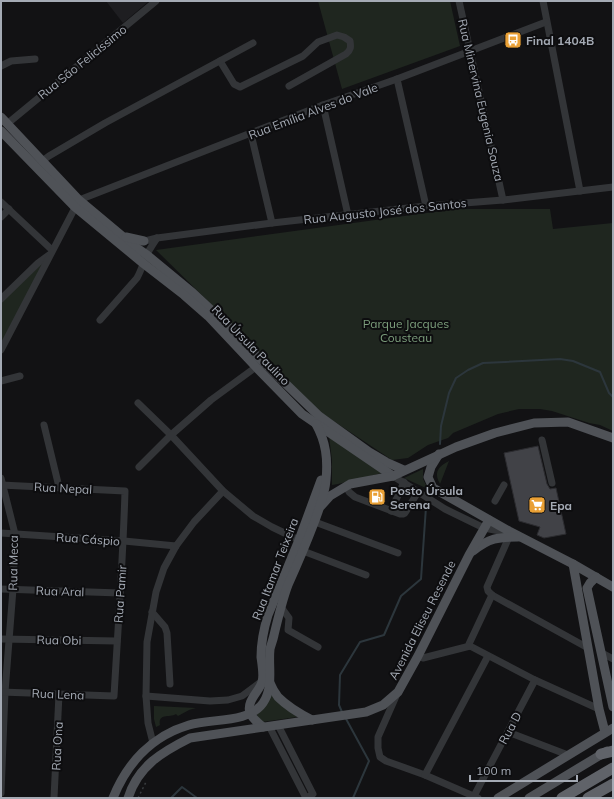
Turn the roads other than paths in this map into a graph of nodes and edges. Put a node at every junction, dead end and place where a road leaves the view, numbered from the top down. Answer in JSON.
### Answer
{"nodes":[{"id":1,"x":156,"y":1,"type":"edge"},
{"id":2,"x":459,"y":1,"type":"edge"},
{"id":3,"x":543,"y":1,"type":"edge"},
{"id":4,"x":546,"y":22,"type":"junction"},
{"id":5,"x":253,"y":43,"type":"dead end"},
{"id":6,"x":470,"y":52,"type":"junction"},
{"id":7,"x":34,"y":60,"type":"dead end"},
{"id":8,"x":220,"y":61,"type":"junction"},
{"id":9,"x":1,"y":66,"type":"edge"},
{"id":10,"x":397,"y":79,"type":"junction"},
{"id":11,"x":289,"y":86,"type":"dead end"},
{"id":12,"x":323,"y":105,"type":"junction"},
{"id":13,"x":3,"y":124,"type":"edge"},
{"id":14,"x":251,"y":134,"type":"junction"},
{"id":15,"x":42,"y":161,"type":"junction"},
{"id":16,"x":613,"y":187,"type":"edge"},
{"id":17,"x":580,"y":191,"type":"junction"},
{"id":18,"x":503,"y":200,"type":"junction"},
{"id":19,"x":1,"y":202,"type":"edge"},
{"id":20,"x":77,"y":203,"type":"junction"},
{"id":21,"x":426,"y":206,"type":"junction"},
{"id":22,"x":9,"y":209,"type":"junction"},
{"id":23,"x":348,"y":214,"type":"junction"},
{"id":24,"x":1,"y":217,"type":"edge"},
{"id":25,"x":272,"y":223,"type":"junction"},
{"id":26,"x":122,"y":236,"type":"junction"},
{"id":27,"x":157,"y":238,"type":"junction"},
{"id":28,"x":144,"y":241,"type":"junction"},
{"id":29,"x":132,"y":249,"type":"junction"},
{"id":30,"x":51,"y":253,"type":"junction"},
{"id":31,"x":145,"y":259,"type":"junction"},
{"id":32,"x":1,"y":299,"type":"edge"},
{"id":33,"x":100,"y":320,"type":"dead end"},
{"id":34,"x":1,"y":350,"type":"edge"},
{"id":35,"x":256,"y":367,"type":"junction"},
{"id":36,"x":20,"y":376,"type":"dead end"},
{"id":37,"x":1,"y":382,"type":"edge"},
{"id":38,"x":138,"y":403,"type":"dead end"},
{"id":39,"x":315,"y":423,"type":"junction"},
{"id":40,"x":44,"y":424,"type":"dead end"},
{"id":41,"x":171,"y":435,"type":"junction"},
{"id":42,"x":613,"y":438,"type":"edge"},
{"id":43,"x":542,"y":440,"type":"dead end"},
{"id":44,"x":439,"y":454,"type":"junction"},
{"id":45,"x":139,"y":467,"type":"dead end"},
{"id":46,"x":326,"y":467,"type":"junction"},
{"id":47,"x":404,"y":470,"type":"junction"},
{"id":48,"x":393,"y":476,"type":"junction"},
{"id":49,"x":1,"y":482,"type":"edge"},
{"id":50,"x":404,"y":482,"type":"junction"},
{"id":51,"x":552,"y":483,"type":"dead end"},
{"id":52,"x":504,"y":485,"type":"dead end"},
{"id":53,"x":346,"y":486,"type":"junction"},
{"id":54,"x":59,"y":487,"type":"junction"},
{"id":55,"x":125,"y":491,"type":"joint"},
{"id":56,"x":223,"y":491,"type":"junction"},
{"id":57,"x":418,"y":492,"type":"junction"},
{"id":58,"x":495,"y":501,"type":"dead end"},
{"id":59,"x":321,"y":506,"type":"junction"},
{"id":60,"x":391,"y":511,"type":"junction"},
{"id":61,"x":489,"y":520,"type":"junction"},
{"id":62,"x":315,"y":522,"type":"junction"},
{"id":63,"x":484,"y":528,"type":"junction"},
{"id":64,"x":1,"y":534,"type":"edge"},
{"id":65,"x":15,"y":534,"type":"junction"},
{"id":66,"x":514,"y":536,"type":"junction"},
{"id":67,"x":124,"y":541,"type":"junction"},
{"id":68,"x":303,"y":545,"type":"junction"},
{"id":69,"x":176,"y":546,"type":"junction"},
{"id":70,"x":398,"y":553,"type":"dead end"},
{"id":71,"x":469,"y":555,"type":"junction"},
{"id":72,"x":573,"y":564,"type":"junction"},
{"id":73,"x":366,"y":575,"type":"dead end"},
{"id":74,"x":596,"y":577,"type":"junction"},
{"id":75,"x":613,"y":587,"type":"edge"},
{"id":76,"x":1,"y":589,"type":"edge"},
{"id":77,"x":13,"y":589,"type":"junction"},
{"id":78,"x":120,"y":594,"type":"junction"},
{"id":79,"x":492,"y":596,"type":"junction"},
{"id":80,"x":281,"y":607,"type":"junction"},
{"id":81,"x":152,"y":612,"type":"junction"},
{"id":82,"x":1,"y":639,"type":"edge"},
{"id":83,"x":9,"y":639,"type":"junction"},
{"id":84,"x":117,"y":641,"type":"junction"},
{"id":85,"x":470,"y":646,"type":"junction"},
{"id":86,"x":318,"y":647,"type":"dead end"},
{"id":87,"x":588,"y":648,"type":"junction"},
{"id":88,"x":602,"y":653,"type":"junction"},
{"id":89,"x":418,"y":656,"type":"junction"},
{"id":90,"x":488,"y":656,"type":"junction"},
{"id":91,"x":613,"y":659,"type":"edge"},
{"id":92,"x":267,"y":680,"type":"junction"},
{"id":93,"x":536,"y":680,"type":"junction"},
{"id":94,"x":170,"y":684,"type":"dead end"},
{"id":95,"x":3,"y":692,"type":"edge"},
{"id":96,"x":398,"y":692,"type":"junction"},
{"id":97,"x":59,"y":694,"type":"junction"},
{"id":98,"x":114,"y":696,"type":"joint"},
{"id":99,"x":146,"y":696,"type":"junction"},
{"id":100,"x":613,"y":707,"type":"edge"},
{"id":101,"x":600,"y":710,"type":"junction"},
{"id":102,"x":250,"y":713,"type":"junction"},
{"id":103,"x":312,"y":720,"type":"junction"},
{"id":104,"x":270,"y":726,"type":"junction"},
{"id":105,"x":609,"y":730,"type":"edge"},
{"id":106,"x":508,"y":732,"type":"junction"},
{"id":107,"x":2,"y":743,"type":"edge"},
{"id":108,"x":153,"y":743,"type":"junction"},
{"id":109,"x":613,"y":748,"type":"edge"},
{"id":110,"x":613,"y":751,"type":"edge"},
{"id":111,"x":601,"y":754,"type":"junction"},
{"id":112,"x":568,"y":755,"type":"junction"},
{"id":113,"x":613,"y":768,"type":"edge"},
{"id":114,"x":425,"y":775,"type":"junction"},
{"id":115,"x":613,"y":784,"type":"edge"},
{"id":116,"x":613,"y":792,"type":"edge"},
{"id":117,"x":1,"y":793,"type":"edge"},
{"id":118,"x":476,"y":797,"type":"edge"},
{"id":119,"x":54,"y":798,"type":"edge"},
{"id":120,"x":113,"y":798,"type":"edge"},
{"id":121,"x":128,"y":798,"type":"edge"},
{"id":122,"x":306,"y":798,"type":"edge"},
{"id":123,"x":498,"y":798,"type":"edge"},
{"id":124,"x":529,"y":798,"type":"edge"},
{"id":125,"x":562,"y":798,"type":"edge"},
{"id":126,"x":588,"y":798,"type":"edge"},
{"id":127,"x":596,"y":798,"type":"edge"}],
"edges":[{"from":1,"to":13,"type":"street","name":"Rua São Felicíssimo"},
{"from":2,"to":6,"type":"street","name":"Rua Minervina Eugenia Souza"},
{"from":3,"to":4,"type":"street"},
{"from":4,"to":6,"type":"street","name":"Rua Emília Alves do Vale"},
{"from":4,"to":17,"type":"street"},
{"from":5,"to":8,"type":"street"},
{"from":6,"to":10,"type":"street","name":"Rua Emília Alves do Vale"},
{"from":6,"to":18,"type":"street","name":"Rua Minervina Eugenia Souza"},
{"from":7,"to":9,"type":"street"},
{"from":8,"to":11,"type":"street"},
{"from":8,"to":15,"type":"street"},
{"from":10,"to":12,"type":"street","name":"Rua Emília Alves do Vale"},
{"from":10,"to":21,"type":"street"},
{"from":12,"to":14,"type":"street","name":"Rua Emília Alves do Vale"},
{"from":12,"to":23,"type":"street"},
{"from":13,"to":15,"type":"main road","name":"Rua Úrsula Paulino"},
{"from":13,"to":20,"type":"main road","name":"Rua Úrsula Paulino"},
{"from":14,"to":20,"type":"street","name":"Rua Emília Alves do Vale"},
{"from":14,"to":25,"type":"street"},
{"from":15,"to":20,"type":"main road","name":"Rua Úrsula Paulino"},
{"from":16,"to":17,"type":"street","name":"Rua Augusto José dos Santos"},
{"from":17,"to":18,"type":"street","name":"Rua Augusto José dos Santos"},
{"from":18,"to":21,"type":"street","name":"Rua Augusto José dos Santos"},
{"from":19,"to":22,"type":"street"},
{"from":20,"to":26,"type":"main road","name":"Rua Úrsula Paulino"},
{"from":20,"to":29,"type":"main road","name":"Rua Úrsula Paulino"},
{"from":20,"to":30,"type":"street"},
{"from":21,"to":23,"type":"street","name":"Rua Augusto José dos Santos"},
{"from":22,"to":24,"type":"street"},
{"from":22,"to":30,"type":"street"},
{"from":23,"to":25,"type":"street","name":"Rua Augusto José dos Santos"},
{"from":25,"to":27,"type":"street","name":"Rua Augusto José dos Santos"},
{"from":26,"to":28,"type":"main road"},
{"from":26,"to":29,"type":"main road","name":"Rua Úrsula Paulino"},
{"from":27,"to":28,"type":"street","name":"Rua Augusto José dos Santos"},
{"from":27,"to":31,"type":"street"},
{"from":28,"to":29,"type":"street","name":"Rua Augusto José dos Santos"},
{"from":29,"to":31,"type":"main road","name":"Rua Úrsula Paulino"},
{"from":30,"to":32,"type":"street"},
{"from":30,"to":34,"type":"street"},
{"from":31,"to":33,"type":"street"},
{"from":31,"to":35,"type":"main road","name":"Rua Úrsula Paulino"},
{"from":31,"to":47,"type":"main road","name":"Rua Úrsula Paulino"},
{"from":35,"to":39,"type":"main road","name":"Rua Úrsula Paulino"},
{"from":35,"to":41,"type":"street"},
{"from":36,"to":37,"type":"street"},
{"from":38,"to":41,"type":"street"},
{"from":39,"to":46,"type":"main road","name":"Rua Itamar Teixeira"},
{"from":39,"to":48,"type":"main road","name":"Rua Úrsula Paulino"},
{"from":40,"to":54,"type":"street"},
{"from":41,"to":45,"type":"street"},
{"from":41,"to":56,"type":"street"},
{"from":42,"to":44,"type":"main road","name":"Rua Itamar Teixeira"},
{"from":43,"to":51,"type":"street"},
{"from":44,"to":47,"type":"main road","name":"Rua Itamar Teixeira"},
{"from":44,"to":61,"type":"main road","name":"Rua Úrsula Paulino"},
{"from":46,"to":59,"type":"main road","name":"Rua Itamar Teixeira"},
{"from":46,"to":68,"type":"main road","name":"Rua Itamar Teixeira"},
{"from":47,"to":48,"type":"main road","name":"Rua Itamar Teixeira"},
{"from":48,"to":50,"type":"street","name":"Rua Úrsula Paulino"},
{"from":48,"to":53,"type":"main road","name":"Rua Itamar Teixeira"},
{"from":49,"to":54,"type":"street","name":"Rua Nepal"},
{"from":49,"to":65,"type":"street","name":"Rua Meca"},
{"from":50,"to":57,"type":"street","name":"Rua Úrsula Paulino"},
{"from":50,"to":60,"type":"street"},
{"from":52,"to":58,"type":"street"},
{"from":53,"to":59,"type":"main road","name":"Rua Itamar Teixeira"},
{"from":53,"to":60,"type":"street"},
{"from":54,"to":55,"type":"street","name":"Rua Nepal"},
{"from":55,"to":67,"type":"street","name":"Rua Pamir"},
{"from":56,"to":68,"type":"street"},
{"from":56,"to":69,"type":"street"},
{"from":57,"to":60,"type":"street"},
{"from":57,"to":63,"type":"street","name":"Rua Úrsula Paulino"},
{"from":59,"to":62,"type":"main road","name":"Rua Itamar Teixeira"},
{"from":61,"to":63,"type":"main road","name":"Avenida Eliseu Resende"},
{"from":61,"to":66,"type":"main road","name":"Rua Úrsula Paulino"},
{"from":62,"to":68,"type":"main road","name":"Rua Itamar Teixeira"},
{"from":62,"to":70,"type":"street"},
{"from":63,"to":66,"type":"street","name":"Rua Úrsula Paulino"},
{"from":63,"to":71,"type":"main road","name":"Avenida Eliseu Resende"},
{"from":64,"to":65,"type":"street","name":"Rua Cáspio"},
{"from":65,"to":67,"type":"street","name":"Rua Cáspio"},
{"from":65,"to":77,"type":"street","name":"Rua Meca"},
{"from":66,"to":71,"type":"main road"},
{"from":66,"to":72,"type":"main road","name":"Rua Úrsula Paulino"},
{"from":66,"to":79,"type":"street"},
{"from":67,"to":69,"type":"street","name":"Rua Cáspio"},
{"from":67,"to":78,"type":"street","name":"Rua Pamir"},
{"from":68,"to":73,"type":"street"},
{"from":68,"to":80,"type":"main road","name":"Rua Itamar Teixeira"},
{"from":68,"to":92,"type":"main road","name":"Rua Itamar Teixeira"},
{"from":69,"to":81,"type":"street"},
{"from":71,"to":89,"type":"main road","name":"Avenida Eliseu Resende"},
{"from":72,"to":74,"type":"main road","name":"Rua Úrsula Paulino"},
{"from":72,"to":87,"type":"main road"},
{"from":74,"to":75,"type":"main road","name":"Rua Úrsula Paulino"},
{"from":74,"to":88,"type":"main road"},
{"from":76,"to":77,"type":"street","name":"Rua Aral"},
{"from":77,"to":78,"type":"street","name":"Rua Aral"},
{"from":77,"to":83,"type":"street","name":"Rua Meca"},
{"from":78,"to":84,"type":"street","name":"Rua Pamir"},
{"from":79,"to":85,"type":"street"},
{"from":79,"to":87,"type":"street"},
{"from":80,"to":86,"type":"street"},
{"from":80,"to":92,"type":"main road","name":"Rua Itamar Teixeira"},
{"from":81,"to":94,"type":"street"},
{"from":81,"to":99,"type":"street"},
{"from":82,"to":83,"type":"street","name":"Rua Obi"},
{"from":83,"to":84,"type":"street","name":"Rua Obi"},
{"from":83,"to":95,"type":"street","name":"Rua Meca"},
{"from":84,"to":98,"type":"street","name":"Rua Pamir"},
{"from":85,"to":89,"type":"street"},
{"from":85,"to":90,"type":"street"},
{"from":87,"to":101,"type":"main road"},
{"from":88,"to":91,"type":"street"},
{"from":88,"to":100,"type":"main road"},
{"from":89,"to":96,"type":"main road","name":"Avenida Eliseu Resende"},
{"from":90,"to":93,"type":"street"},
{"from":90,"to":114,"type":"street"},
{"from":92,"to":99,"type":"street"},
{"from":92,"to":102,"type":"main road"},
{"from":92,"to":103,"type":"main road"},
{"from":93,"to":101,"type":"street"},
{"from":93,"to":106,"type":"street","name":"Rua D"},
{"from":95,"to":97,"type":"street","name":"Rua Lena"},
{"from":95,"to":107,"type":"street","name":"Rua Meca"},
{"from":96,"to":103,"type":"main road","name":"Avenida Eliseu Resende"},
{"from":96,"to":114,"type":"street"},
{"from":97,"to":98,"type":"street","name":"Rua Lena"},
{"from":97,"to":119,"type":"street","name":"Rua Ona"},
{"from":99,"to":108,"type":"street"},
{"from":101,"to":105,"type":"main road"},
{"from":102,"to":104,"type":"main road"},
{"from":102,"to":108,"type":"main road"},
{"from":103,"to":104,"type":"main road","name":"Avenida Eliseu Resende"},
{"from":104,"to":121,"type":"main road","name":"Avenida Eliseu Resende"},
{"from":104,"to":122,"type":"street"},
{"from":105,"to":112,"type":"main road"},
{"from":106,"to":112,"type":"street"},
{"from":106,"to":118,"type":"street","name":"Rua D"},
{"from":107,"to":117,"type":"street","name":"Rua Meca"},
{"from":108,"to":120,"type":"main road"},
{"from":109,"to":111,"type":"main road"},
{"from":110,"to":111,"type":"highway"},
{"from":111,"to":124,"type":"main road"},
{"from":112,"to":123,"type":"main road"},
{"from":113,"to":125,"type":"highway"},
{"from":114,"to":118,"type":"street"},
{"from":115,"to":126,"type":"highway"},
{"from":116,"to":127,"type":"highway"}]}
